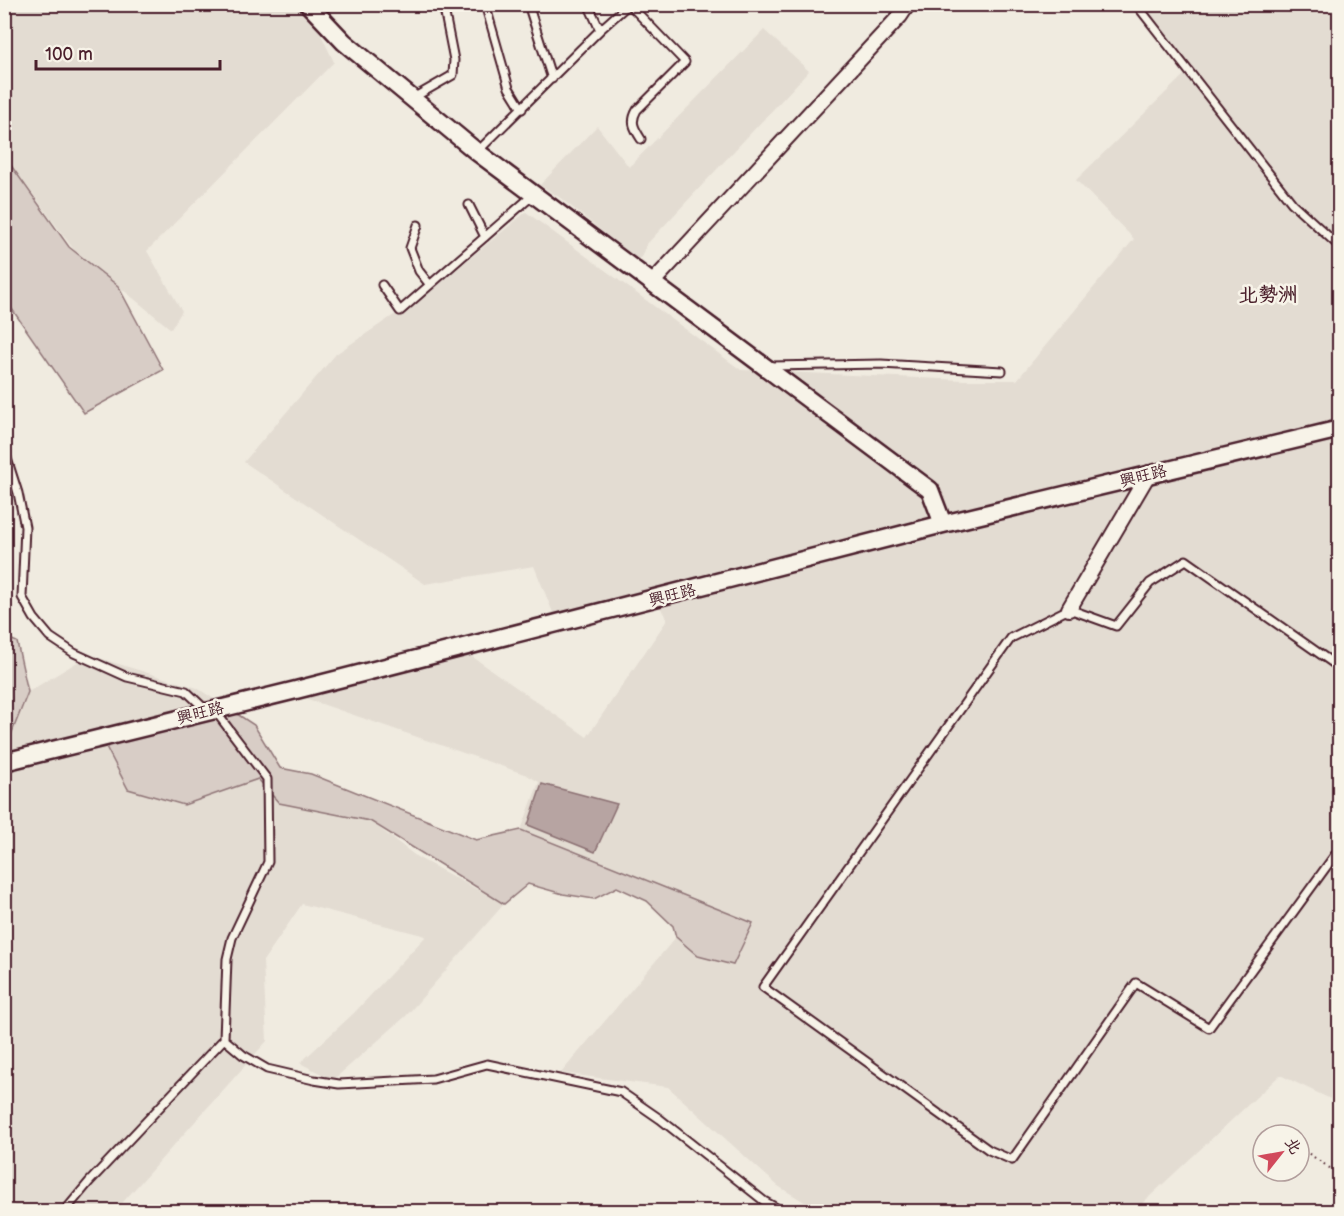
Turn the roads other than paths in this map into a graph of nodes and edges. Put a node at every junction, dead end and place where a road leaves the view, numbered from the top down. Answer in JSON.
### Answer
{"nodes":[{"id":1,"x":308,"y":4,"type":"edge"},
{"id":2,"x":443,"y":4,"type":"edge"},
{"id":3,"x":485,"y":4,"type":"edge"},
{"id":4,"x":528,"y":4,"type":"edge"},
{"id":5,"x":588,"y":4,"type":"edge"},
{"id":6,"x":629,"y":4,"type":"edge"},
{"id":7,"x":908,"y":4,"type":"edge"},
{"id":8,"x":1136,"y":4,"type":"edge"},
{"id":9,"x":600,"y":30,"type":"junction"},
{"id":10,"x":552,"y":79,"type":"junction"},
{"id":11,"x":412,"y":99,"type":"junction"},
{"id":12,"x":522,"y":109,"type":"junction"},
{"id":13,"x":641,"y":139,"type":"dead end"},
{"id":14,"x":477,"y":152,"type":"junction"},
{"id":15,"x":532,"y":195,"type":"junction"},
{"id":16,"x":469,"y":205,"type":"dead end"},
{"id":17,"x":418,"y":225,"type":"dead end"},
{"id":18,"x":485,"y":237,"type":"junction"},
{"id":19,"x":1340,"y":247,"type":"edge"},
{"id":20,"x":651,"y":284,"type":"junction"},
{"id":21,"x":382,"y":285,"type":"dead end"},
{"id":22,"x":430,"y":285,"type":"junction"},
{"id":23,"x":762,"y":366,"type":"junction"},
{"id":24,"x":1002,"y":371,"type":"dead end"},
{"id":25,"x":1340,"y":429,"type":"edge"},
{"id":26,"x":4,"y":449,"type":"edge"},
{"id":27,"x":1149,"y":473,"type":"junction"},
{"id":28,"x":943,"y":524,"type":"junction"},
{"id":29,"x":1069,"y":609,"type":"junction"},
{"id":30,"x":1340,"y":668,"type":"edge"},
{"id":31,"x":207,"y":711,"type":"junction"},
{"id":32,"x":4,"y":762,"type":"edge"},
{"id":33,"x":1340,"y":848,"type":"edge"},
{"id":34,"x":224,"y":1040,"type":"junction"},
{"id":35,"x":64,"y":1212,"type":"edge"},
{"id":36,"x":784,"y":1212,"type":"edge"}],
"edges":[{"from":1,"to":11,"type":"street"},
{"from":2,"to":11,"type":"lane"},
{"from":3,"to":12,"type":"lane"},
{"from":4,"to":10,"type":"lane"},
{"from":5,"to":9,"type":"lane"},
{"from":6,"to":9,"type":"lane"},
{"from":6,"to":13,"type":"lane"},
{"from":7,"to":20,"type":"street"},
{"from":8,"to":19,"type":"lane"},
{"from":9,"to":10,"type":"lane"},
{"from":10,"to":12,"type":"lane"},
{"from":11,"to":14,"type":"street"},
{"from":12,"to":14,"type":"lane"},
{"from":14,"to":15,"type":"street"},
{"from":15,"to":18,"type":"lane"},
{"from":15,"to":20,"type":"street"},
{"from":16,"to":18,"type":"lane"},
{"from":17,"to":22,"type":"lane"},
{"from":18,"to":22,"type":"lane"},
{"from":20,"to":23,"type":"street"},
{"from":21,"to":22,"type":"lane"},
{"from":23,"to":24,"type":"lane"},
{"from":23,"to":28,"type":"street"},
{"from":25,"to":27,"type":"street","name":"興旺路"},
{"from":26,"to":31,"type":"lane"},
{"from":27,"to":28,"type":"street","name":"興旺路"},
{"from":27,"to":29,"type":"street"},
{"from":28,"to":31,"type":"street","name":"興旺路"},
{"from":29,"to":30,"type":"lane"},
{"from":29,"to":33,"type":"lane"},
{"from":31,"to":32,"type":"street","name":"興旺路"},
{"from":31,"to":34,"type":"lane"},
{"from":34,"to":35,"type":"lane"},
{"from":34,"to":36,"type":"lane"}]}
